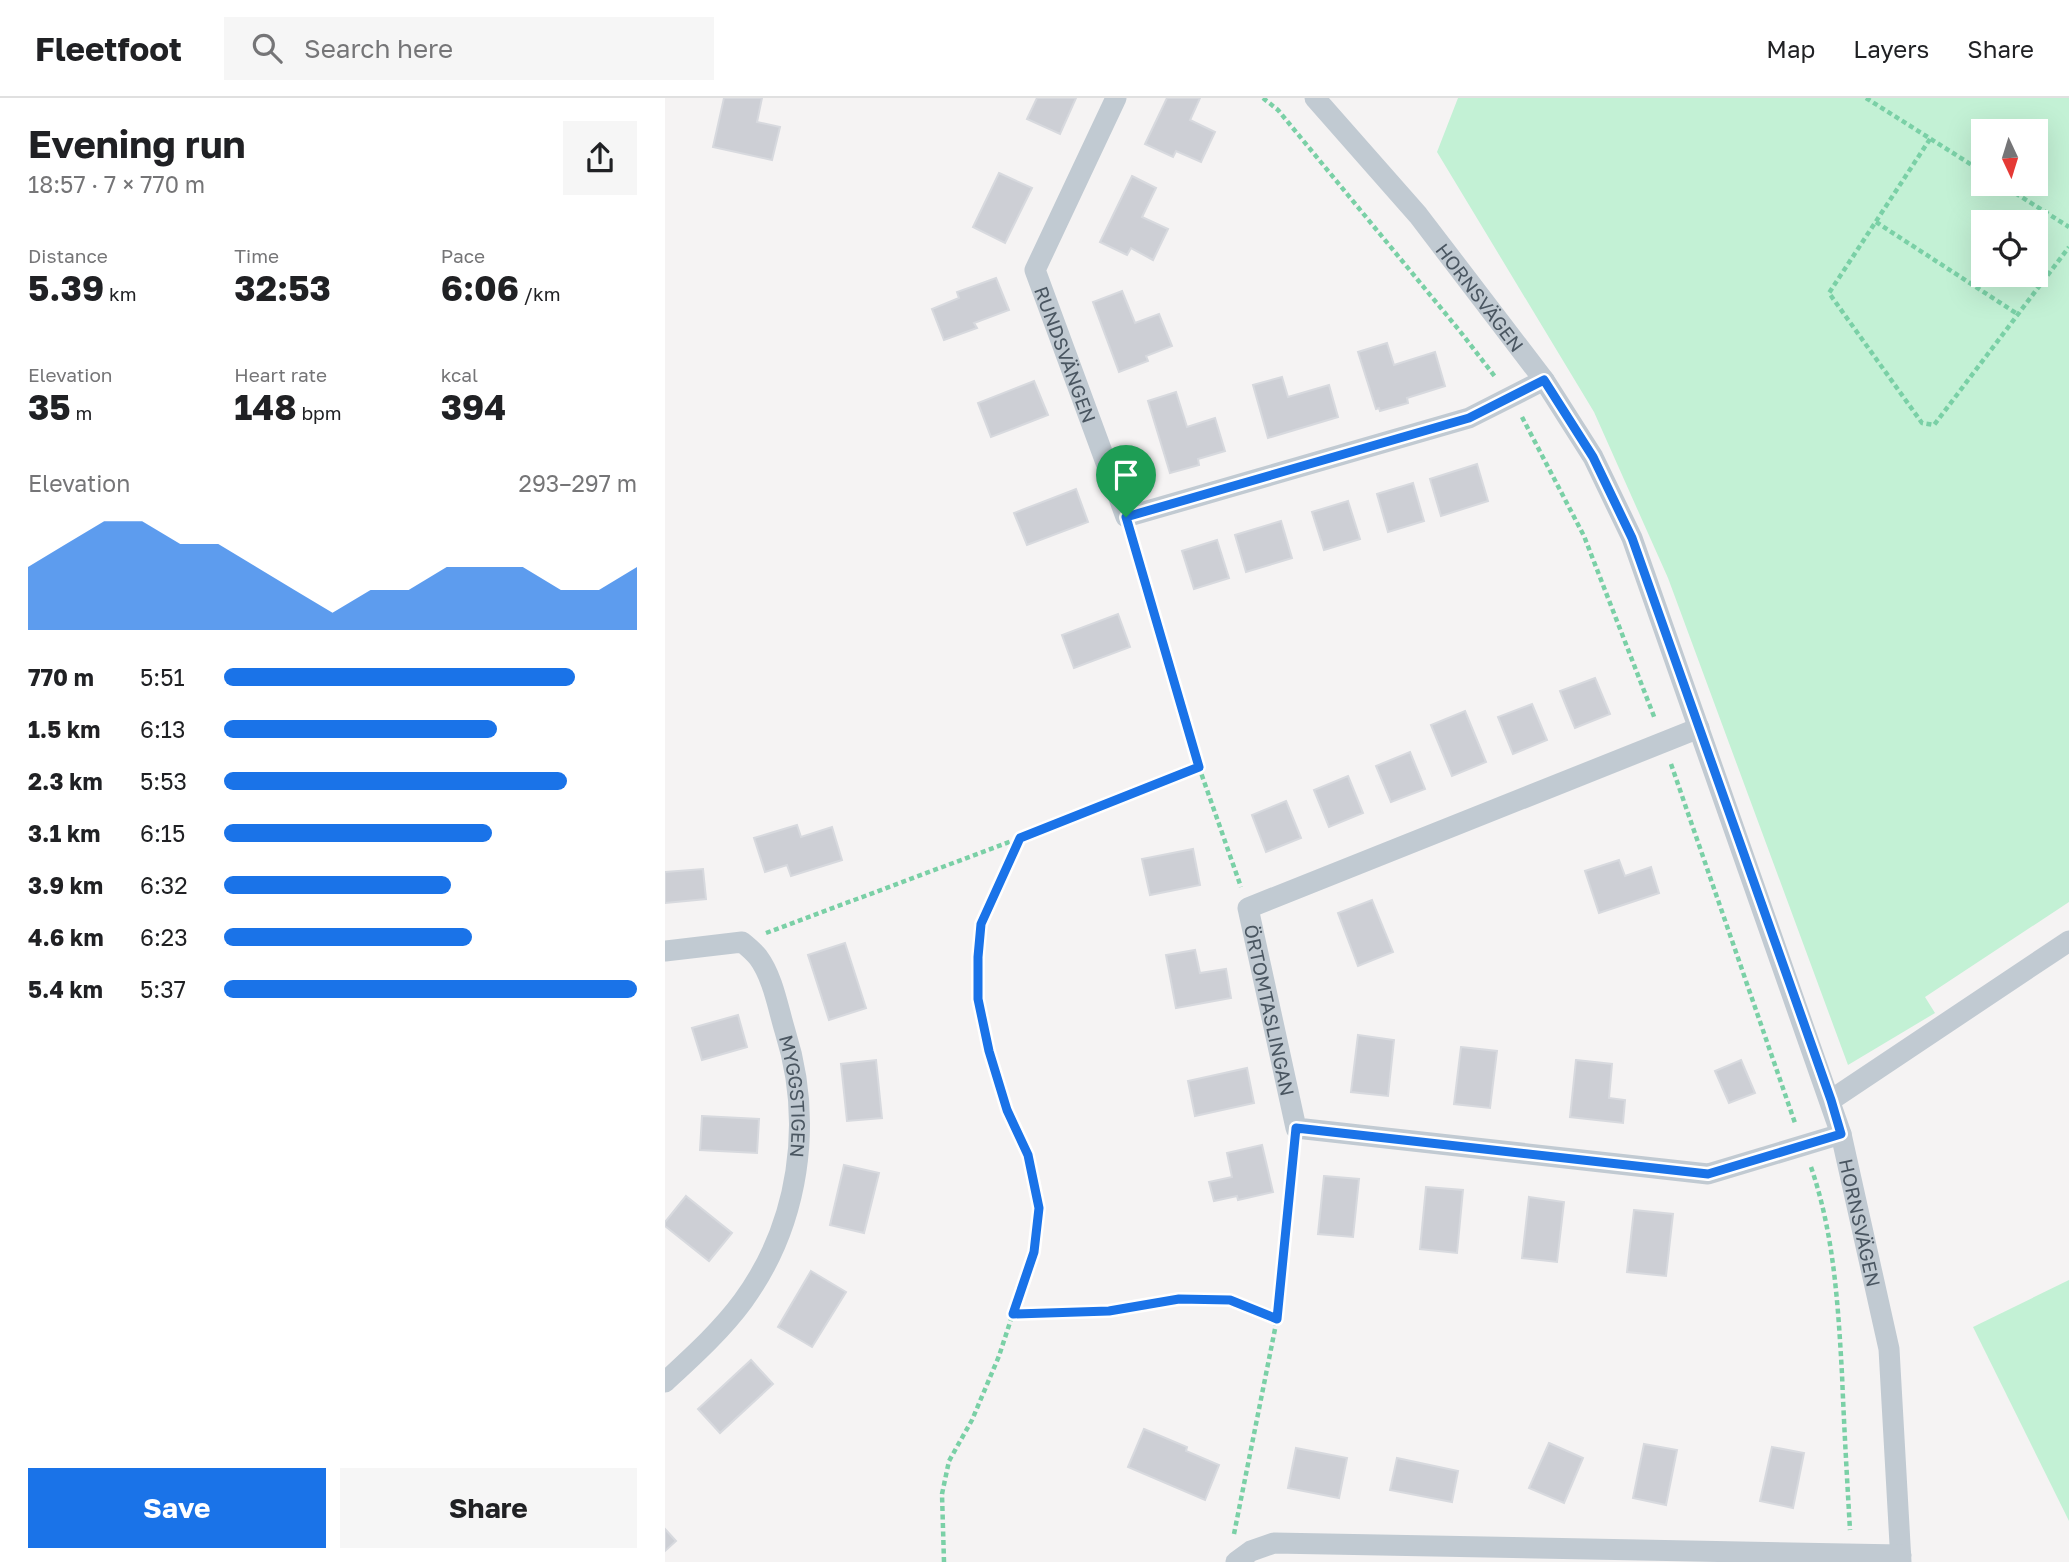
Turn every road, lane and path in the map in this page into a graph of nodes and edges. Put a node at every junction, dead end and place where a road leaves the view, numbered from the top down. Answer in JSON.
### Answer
{"nodes":[{"id":1,"x":1116,"y":98,"type":"edge"},
{"id":2,"x":1263,"y":98,"type":"edge"},
{"id":3,"x":1315,"y":98,"type":"edge"},
{"id":4,"x":1866,"y":98,"type":"edge"},
{"id":5,"x":1930,"y":139,"type":"junction"},
{"id":6,"x":1971,"y":165,"type":"edge"},
{"id":7,"x":2020,"y":196,"type":"edge"},
{"id":8,"x":1875,"y":222,"type":"junction"},
{"id":9,"x":2069,"y":228,"type":"edge"},
{"id":10,"x":2069,"y":247,"type":"edge"},
{"id":11,"x":2019,"y":315,"type":"junction"},
{"id":12,"x":1544,"y":380,"type":"junction"},
{"id":13,"x":1510,"y":397,"type":"junction"},
{"id":14,"x":1126,"y":517,"type":"junction"},
{"id":15,"x":1699,"y":728,"type":"junction"},
{"id":16,"x":1664,"y":742,"type":"junction"},
{"id":17,"x":1199,"y":767,"type":"junction"},
{"id":18,"x":1020,"y":838,"type":"junction"},
{"id":19,"x":1248,"y":908,"type":"junction"},
{"id":20,"x":742,"y":942,"type":"junction"},
{"id":21,"x":2069,"y":942,"type":"edge"},
{"id":22,"x":665,"y":951,"type":"edge"},
{"id":23,"x":1831,"y":1100,"type":"junction"},
{"id":24,"x":1296,"y":1128,"type":"junction"},
{"id":25,"x":1841,"y":1134,"type":"junction"},
{"id":26,"x":1803,"y":1146,"type":"junction"},
{"id":27,"x":1013,"y":1314,"type":"junction"},
{"id":28,"x":1277,"y":1319,"type":"junction"},
{"id":29,"x":665,"y":1382,"type":"edge"},
{"id":30,"x":1234,"y":1535,"type":"dead end"},
{"id":31,"x":1851,"y":1554,"type":"junction"},
{"id":32,"x":1901,"y":1559,"type":"edge"},
{"id":33,"x":944,"y":1562,"type":"edge"},
{"id":34,"x":1236,"y":1562,"type":"edge"}],
"edges":[{"from":1,"to":14,"type":"street","name":"RUNDSVÄNGEN"},
{"from":2,"to":13,"type":"path"},
{"from":3,"to":12,"type":"street","name":"HORNSVÄGEN"},
{"from":4,"to":5,"type":"path"},
{"from":5,"to":6,"type":"path"},
{"from":5,"to":8,"type":"path"},
{"from":7,"to":9,"type":"path"},
{"from":8,"to":11,"type":"path"},
{"from":8,"to":11,"type":"path"},
{"from":10,"to":11,"type":"path"},
{"from":12,"to":13,"type":"street"},
{"from":12,"to":15,"type":"street","name":"HORNSVÄGEN"},
{"from":13,"to":14,"type":"street"},
{"from":13,"to":16,"type":"path"},
{"from":14,"to":17,"type":"path"},
{"from":15,"to":16,"type":"street","name":"ÖRTOMTASLINGAN"},
{"from":15,"to":23,"type":"street","name":"HORNSVÄGEN"},
{"from":16,"to":19,"type":"street","name":"ÖRTOMTASLINGAN"},
{"from":16,"to":26,"type":"path"},
{"from":17,"to":18,"type":"path"},
{"from":17,"to":19,"type":"path"},
{"from":18,"to":20,"type":"path"},
{"from":18,"to":27,"type":"path"},
{"from":19,"to":24,"type":"street","name":"ÖRTOMTASLINGAN"},
{"from":20,"to":22,"type":"street"},
{"from":20,"to":29,"type":"street","name":"MYGGSTIGEN"},
{"from":21,"to":23,"type":"street"},
{"from":23,"to":25,"type":"street","name":"HORNSVÄGEN"},
{"from":24,"to":26,"type":"street"},
{"from":24,"to":28,"type":"path"},
{"from":25,"to":26,"type":"street"},
{"from":25,"to":32,"type":"street","name":"HORNSVÄGEN"},
{"from":26,"to":31,"type":"path"},
{"from":27,"to":28,"type":"path"},
{"from":27,"to":33,"type":"path"},
{"from":28,"to":30,"type":"path"},
{"from":31,"to":32,"type":"street"},
{"from":31,"to":34,"type":"street"}]}
